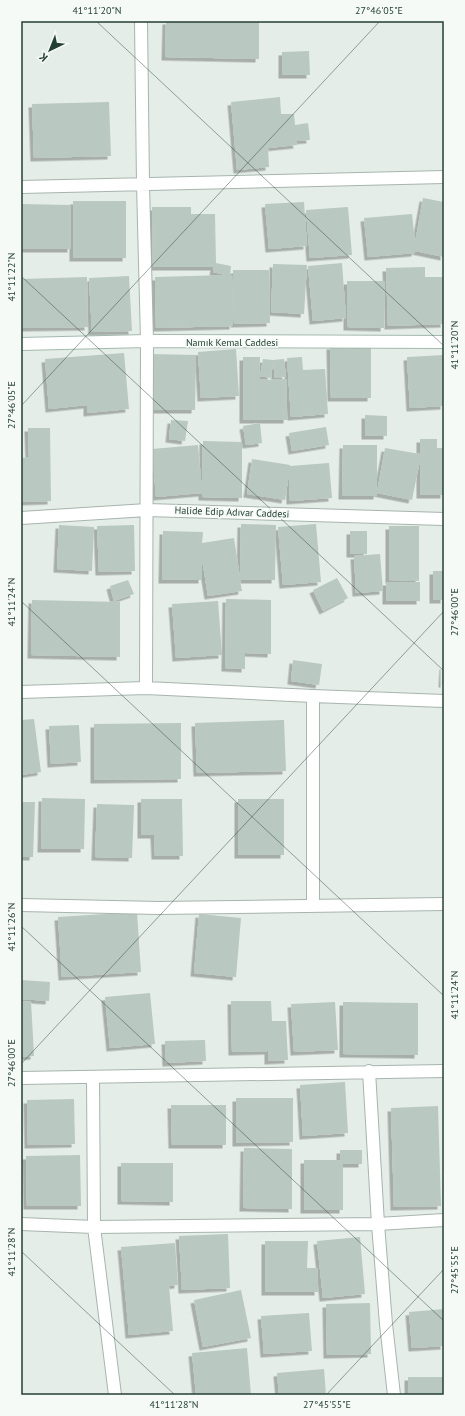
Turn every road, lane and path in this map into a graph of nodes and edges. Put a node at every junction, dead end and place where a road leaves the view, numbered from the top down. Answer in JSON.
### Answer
{"nodes":[{"id":1,"x":141,"y":21,"type":"edge"},
{"id":2,"x":444,"y":177,"type":"edge"},
{"id":3,"x":143,"y":184,"type":"junction"},
{"id":4,"x":21,"y":187,"type":"edge"},
{"id":5,"x":147,"y":341,"type":"junction"},
{"id":6,"x":444,"y":342,"type":"edge"},
{"id":7,"x":21,"y":344,"type":"edge"},
{"id":8,"x":147,"y":510,"type":"junction"},
{"id":9,"x":21,"y":518,"type":"edge"},
{"id":10,"x":444,"y":519,"type":"edge"},
{"id":11,"x":146,"y":688,"type":"junction"},
{"id":12,"x":21,"y":692,"type":"edge"},
{"id":13,"x":313,"y":696,"type":"junction"},
{"id":14,"x":444,"y":701,"type":"edge"},
{"id":15,"x":21,"y":904,"type":"edge"},
{"id":16,"x":444,"y":904,"type":"edge"},
{"id":17,"x":313,"y":906,"type":"junction"},
{"id":18,"x":369,"y":1071,"type":"junction"},
{"id":19,"x":444,"y":1071,"type":"edge"},
{"id":20,"x":92,"y":1077,"type":"junction"},
{"id":21,"x":21,"y":1078,"type":"edge"},
{"id":22,"x":444,"y":1220,"type":"edge"},
{"id":23,"x":21,"y":1224,"type":"edge"},
{"id":24,"x":378,"y":1224,"type":"junction"},
{"id":25,"x":94,"y":1227,"type":"junction"},
{"id":26,"x":115,"y":1395,"type":"edge"},
{"id":27,"x":394,"y":1395,"type":"edge"}],
"edges":[{"from":1,"to":3,"type":"street"},
{"from":2,"to":3,"type":"street"},
{"from":3,"to":4,"type":"street"},
{"from":3,"to":5,"type":"street"},
{"from":5,"to":6,"type":"street","name":"Namık Kemal Caddesi"},
{"from":5,"to":7,"type":"street","name":"Namık Kemal Caddesi"},
{"from":5,"to":8,"type":"street"},
{"from":8,"to":9,"type":"street","name":"Halide Edip Adıvar Caddesi"},
{"from":8,"to":10,"type":"street","name":"Halide Edip Adıvar Caddesi"},
{"from":8,"to":11,"type":"street"},
{"from":11,"to":12,"type":"street"},
{"from":11,"to":13,"type":"street"},
{"from":13,"to":14,"type":"street"},
{"from":13,"to":17,"type":"street"},
{"from":15,"to":17,"type":"street"},
{"from":16,"to":17,"type":"street"},
{"from":18,"to":19,"type":"street"},
{"from":18,"to":20,"type":"street"},
{"from":18,"to":24,"type":"street"},
{"from":20,"to":21,"type":"street"},
{"from":20,"to":25,"type":"street"},
{"from":22,"to":24,"type":"street"},
{"from":23,"to":25,"type":"street"},
{"from":24,"to":25,"type":"street"},
{"from":24,"to":27,"type":"street"},
{"from":25,"to":26,"type":"street"}]}
